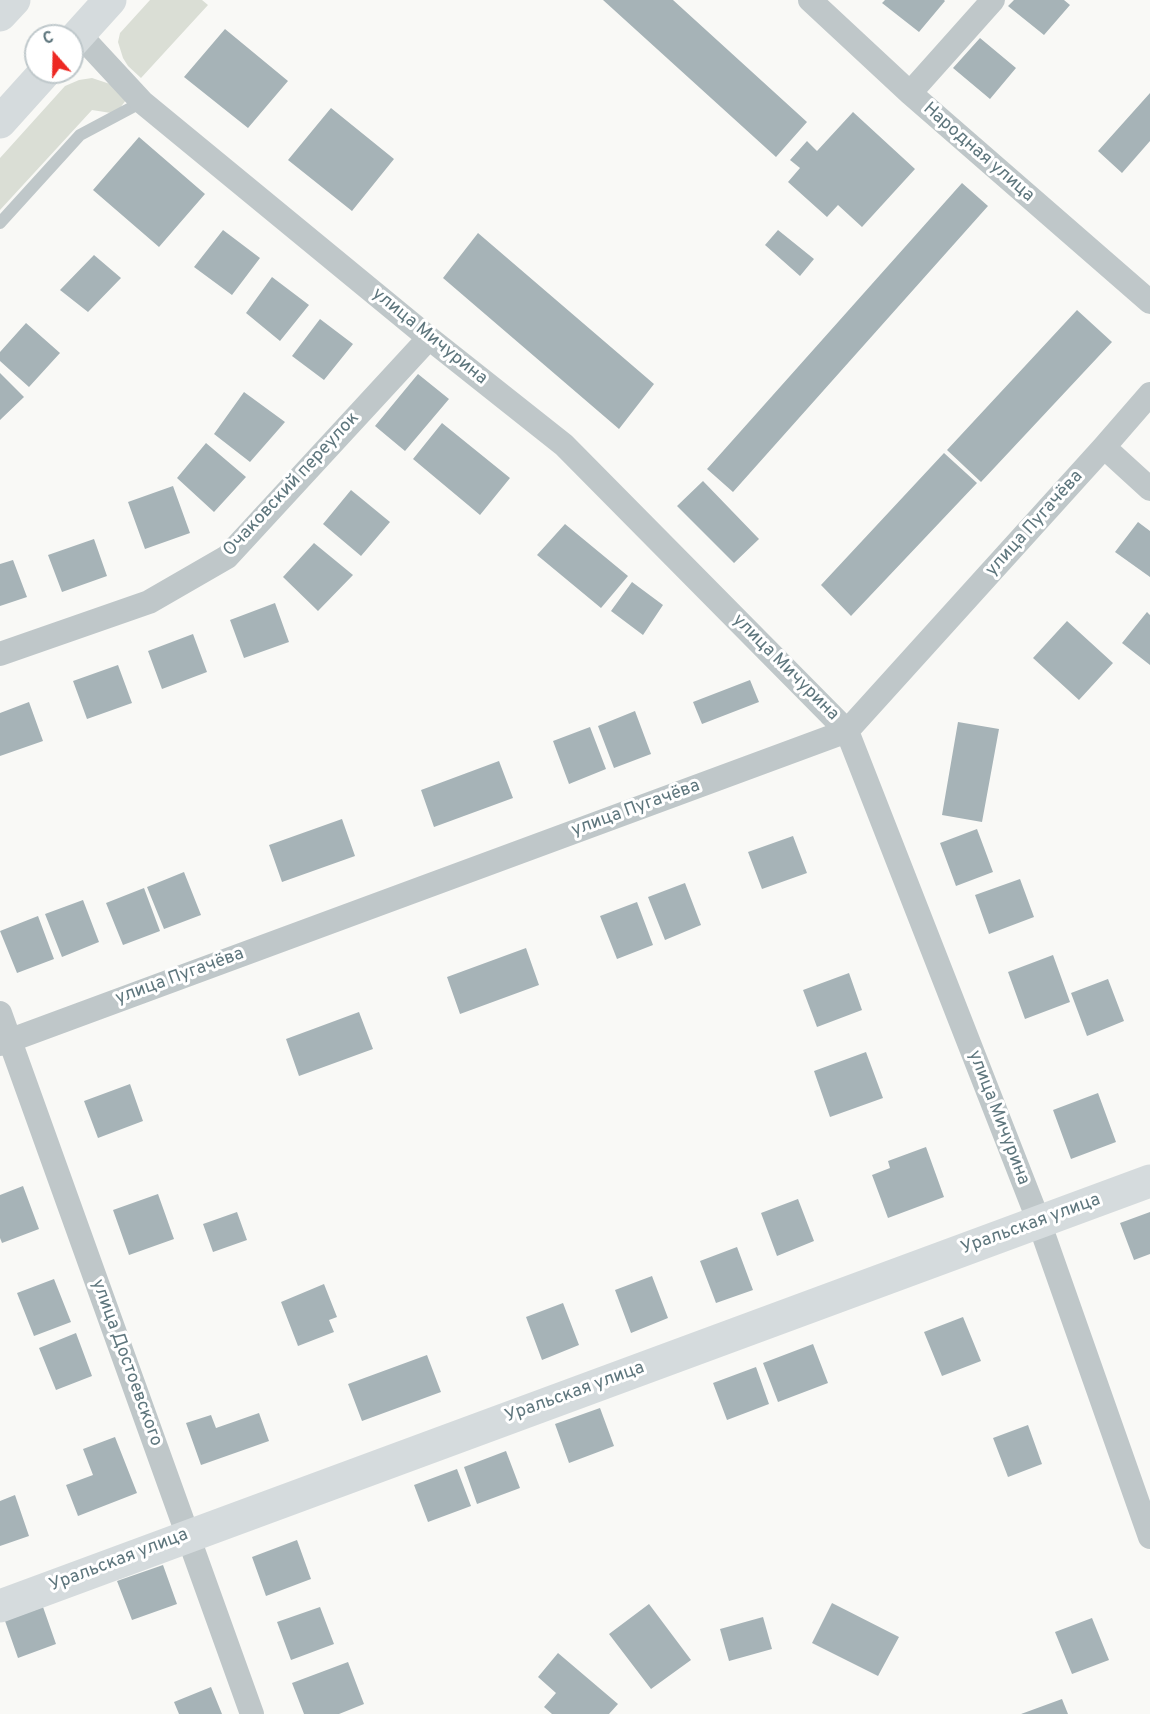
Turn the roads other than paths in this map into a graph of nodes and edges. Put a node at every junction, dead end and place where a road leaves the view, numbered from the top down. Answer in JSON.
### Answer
{"nodes":[{"id":1,"x":14,"y":0,"type":"edge"},
{"id":2,"x":110,"y":0,"type":"edge"},
{"id":3,"x":810,"y":0,"type":"edge"},
{"id":4,"x":993,"y":0,"type":"edge"},
{"id":5,"x":0,"y":15,"type":"edge"},
{"id":6,"x":84,"y":29,"type":"edge"},
{"id":7,"x":84,"y":46,"type":"edge"},
{"id":8,"x":34,"y":84,"type":"edge"},
{"id":9,"x":910,"y":93,"type":"junction"},
{"id":10,"x":142,"y":102,"type":"junction"},
{"id":11,"x":0,"y":122,"type":"edge"},
{"id":12,"x":0,"y":223,"type":"edge"},
{"id":13,"x":1150,"y":302,"type":"edge"},
{"id":14,"x":429,"y":338,"type":"junction"},
{"id":15,"x":1150,"y":394,"type":"edge"},
{"id":16,"x":1104,"y":447,"type":"junction"},
{"id":17,"x":1150,"y":489,"type":"edge"},
{"id":18,"x":0,"y":654,"type":"edge"},
{"id":19,"x":847,"y":731,"type":"junction"},
{"id":20,"x":0,"y":1013,"type":"edge"},
{"id":21,"x":5,"y":1042,"type":"edge"},
{"id":22,"x":1150,"y":1181,"type":"edge"},
{"id":23,"x":1039,"y":1222,"type":"junction"},
{"id":24,"x":187,"y":1535,"type":"junction"},
{"id":25,"x":1150,"y":1537,"type":"edge"},
{"id":26,"x":0,"y":1606,"type":"edge"},
{"id":27,"x":252,"y":1714,"type":"edge"}],
"edges":[{"from":1,"to":5,"type":"street"},
{"from":2,"to":6,"type":"street"},
{"from":3,"to":9,"type":"street","name":"Народная улица"},
{"from":4,"to":9,"type":"street"},
{"from":7,"to":10,"type":"street","name":"улица Мичурина"},
{"from":8,"to":11,"type":"street"},
{"from":9,"to":13,"type":"street","name":"Народная улица"},
{"from":10,"to":12,"type":"lane"},
{"from":10,"to":14,"type":"street","name":"улица Мичурина"},
{"from":14,"to":18,"type":"street","name":"Очаковский переулок"},
{"from":14,"to":19,"type":"street","name":"улица Мичурина"},
{"from":15,"to":16,"type":"street","name":"улица Пугачёва"},
{"from":16,"to":17,"type":"street"},
{"from":16,"to":19,"type":"street","name":"улица Пугачёва"},
{"from":19,"to":21,"type":"street","name":"улица Пугачёва"},
{"from":19,"to":23,"type":"street","name":"улица Мичурина"},
{"from":20,"to":21,"type":"street","name":"улица Достоевского"},
{"from":21,"to":24,"type":"street","name":"улица Достоевского"},
{"from":22,"to":23,"type":"street","name":"Уральская улица"},
{"from":23,"to":24,"type":"street","name":"Уральская улица"},
{"from":23,"to":25,"type":"street","name":"улица Мичурина"},
{"from":24,"to":26,"type":"street","name":"Уральская улица"},
{"from":24,"to":27,"type":"street","name":"улица Достоевского"}]}
